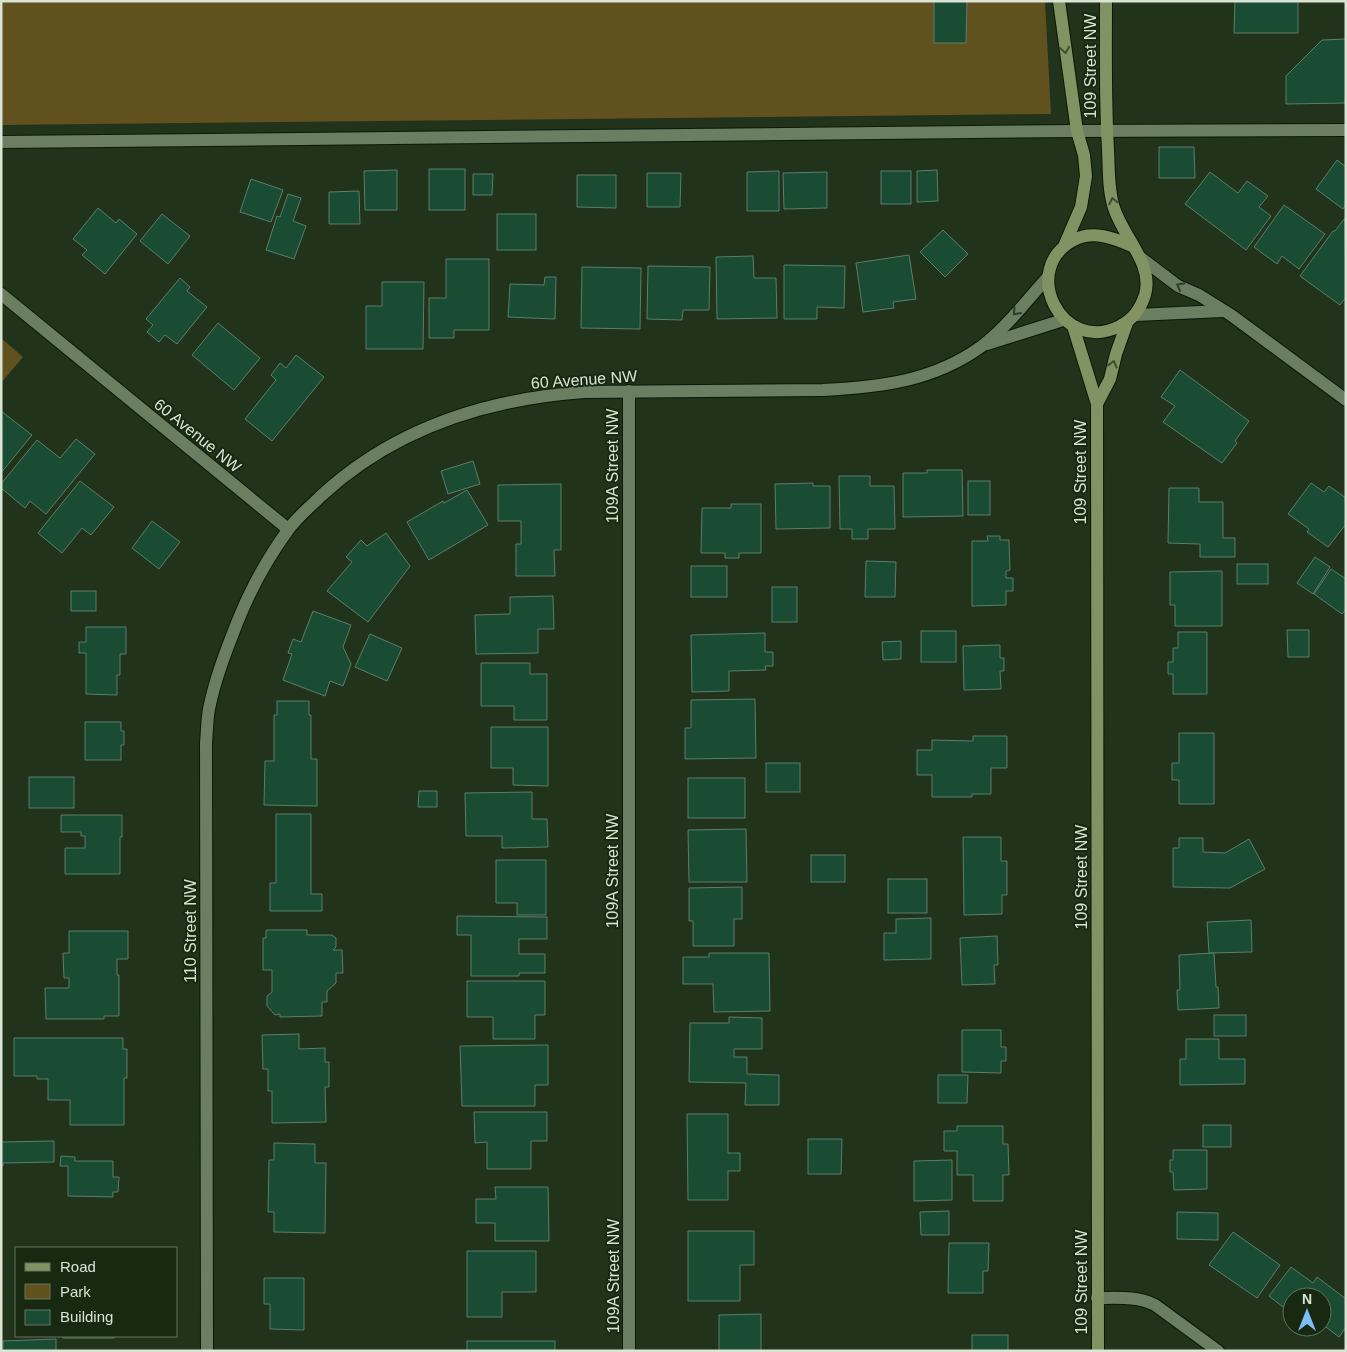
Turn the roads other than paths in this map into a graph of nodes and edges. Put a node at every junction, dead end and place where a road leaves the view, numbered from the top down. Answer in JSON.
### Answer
{"nodes":[{"id":1,"x":1059,"y":1,"type":"edge"},
{"id":2,"x":1106,"y":1,"type":"edge"},
{"id":3,"x":1346,"y":130,"type":"edge"},
{"id":4,"x":1077,"y":131,"type":"junction"},
{"id":5,"x":1107,"y":131,"type":"junction"},
{"id":6,"x":1,"y":142,"type":"edge"},
{"id":7,"x":1065,"y":244,"type":"junction"},
{"id":8,"x":1132,"y":246,"type":"junction"},
{"id":9,"x":1141,"y":258,"type":"junction"},
{"id":10,"x":1048,"y":277,"type":"junction"},
{"id":11,"x":1,"y":294,"type":"edge"},
{"id":12,"x":1222,"y":311,"type":"junction"},
{"id":13,"x":1131,"y":319,"type":"junction"},
{"id":14,"x":1068,"y":323,"type":"junction"},
{"id":15,"x":982,"y":345,"type":"junction"},
{"id":16,"x":629,"y":391,"type":"junction"},
{"id":17,"x":1346,"y":400,"type":"edge"},
{"id":18,"x":1096,"y":404,"type":"junction"},
{"id":19,"x":288,"y":529,"type":"junction"},
{"id":20,"x":1097,"y":1298,"type":"junction"},
{"id":21,"x":207,"y":1351,"type":"edge"},
{"id":22,"x":629,"y":1351,"type":"edge"},
{"id":23,"x":1098,"y":1351,"type":"edge"},
{"id":24,"x":1218,"y":1351,"type":"edge"}],
"edges":[{"from":1,"to":4,"type":"street","name":"109 Street NW","one_way":true},
{"from":2,"to":5,"type":"street","name":"109 Street NW"},
{"from":3,"to":5,"type":"street"},
{"from":4,"to":5,"type":"street"},
{"from":4,"to":6,"type":"street"},
{"from":4,"to":7,"type":"street","name":"109 Street NW"},
{"from":8,"to":5,"type":"street","name":"109 Street NW","one_way":true},
{"from":7,"to":8,"type":"street"},
{"from":7,"to":10,"type":"street"},
{"from":8,"to":9,"type":"street"},
{"from":12,"to":9,"type":"street","one_way":true},
{"from":9,"to":13,"type":"street"},
{"from":10,"to":14,"type":"street"},
{"from":10,"to":15,"type":"street","name":"60 Avenue NW","one_way":true},
{"from":11,"to":19,"type":"street","name":"60 Avenue NW"},
{"from":12,"to":13,"type":"street"},
{"from":12,"to":17,"type":"street"},
{"from":13,"to":14,"type":"street"},
{"from":18,"to":13,"type":"street","name":"109 Street NW","one_way":true},
{"from":14,"to":15,"type":"street","name":"60 Avenue NW"},
{"from":14,"to":18,"type":"street","name":"109 Street NW"},
{"from":15,"to":16,"type":"street","name":"60 Avenue NW"},
{"from":16,"to":19,"type":"street","name":"60 Avenue NW"},
{"from":16,"to":22,"type":"street","name":"109A Street NW"},
{"from":18,"to":20,"type":"street","name":"109 Street NW"},
{"from":19,"to":21,"type":"street","name":"110 Street NW"},
{"from":20,"to":23,"type":"street","name":"109 Street NW"},
{"from":20,"to":24,"type":"street"}]}
